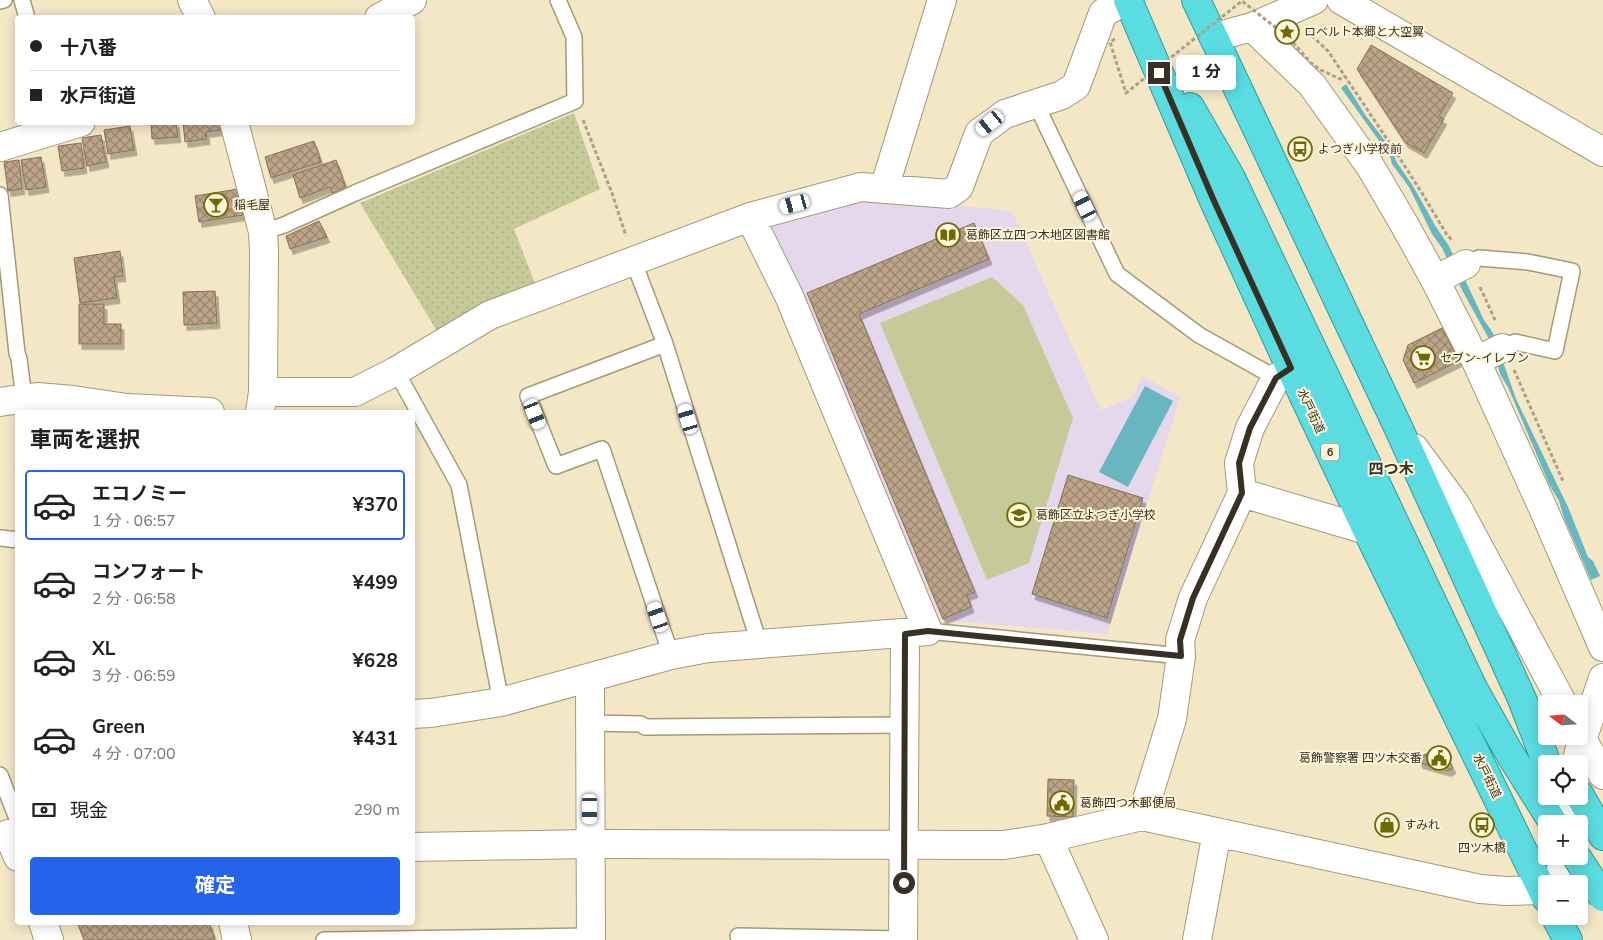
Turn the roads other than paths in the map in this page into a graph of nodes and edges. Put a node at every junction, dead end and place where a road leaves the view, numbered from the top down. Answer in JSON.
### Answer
{"nodes":[{"id":1,"x":4,"y":0,"type":"edge"},
{"id":2,"x":22,"y":0,"type":"edge"},
{"id":3,"x":192,"y":0,"type":"edge"},
{"id":4,"x":412,"y":0,"type":"edge"},
{"id":5,"x":558,"y":0,"type":"edge"},
{"id":6,"x":942,"y":0,"type":"edge"},
{"id":7,"x":1128,"y":0,"type":"edge"},
{"id":8,"x":1196,"y":0,"type":"edge"},
{"id":9,"x":1314,"y":0,"type":"edge"},
{"id":10,"x":1341,"y":0,"type":"edge"},
{"id":11,"x":0,"y":1,"type":"edge"},
{"id":12,"x":26,"y":15,"type":"edge"},
{"id":13,"x":200,"y":15,"type":"edge"},
{"id":14,"x":384,"y":15,"type":"edge"},
{"id":15,"x":1252,"y":28,"type":"junction"},
{"id":16,"x":1214,"y":37,"type":"junction"},
{"id":17,"x":1036,"y":104,"type":"junction"},
{"id":18,"x":68,"y":125,"type":"edge"},
{"id":19,"x":235,"y":125,"type":"edge"},
{"id":20,"x":0,"y":147,"type":"edge"},
{"id":21,"x":1603,"y":152,"type":"edge"},
{"id":22,"x":884,"y":189,"type":"junction"},
{"id":23,"x":0,"y":195,"type":"edge"},
{"id":24,"x":750,"y":217,"type":"junction"},
{"id":25,"x":262,"y":232,"type":"junction"},
{"id":26,"x":634,"y":260,"type":"junction"},
{"id":27,"x":1449,"y":273,"type":"junction"},
{"id":28,"x":665,"y":344,"type":"junction"},
{"id":29,"x":1488,"y":355,"type":"junction"},
{"id":30,"x":396,"y":371,"type":"junction"},
{"id":31,"x":1284,"y":373,"type":"junction"},
{"id":32,"x":262,"y":402,"type":"edge"},
{"id":33,"x":24,"y":403,"type":"edge"},
{"id":34,"x":127,"y":410,"type":"edge"},
{"id":35,"x":1398,"y":426,"type":"junction"},
{"id":36,"x":1242,"y":493,"type":"junction"},
{"id":37,"x":1367,"y":530,"type":"junction"},
{"id":38,"x":0,"y":538,"type":"edge"},
{"id":39,"x":15,"y":540,"type":"edge"},
{"id":40,"x":913,"y":636,"type":"junction"},
{"id":41,"x":1601,"y":638,"type":"edge"},
{"id":42,"x":759,"y":643,"type":"junction"},
{"id":43,"x":671,"y":654,"type":"junction"},
{"id":44,"x":1181,"y":656,"type":"junction"},
{"id":45,"x":1603,"y":678,"type":"edge"},
{"id":46,"x":590,"y":682,"type":"junction"},
{"id":47,"x":1558,"y":695,"type":"edge"},
{"id":48,"x":1522,"y":699,"type":"junction"},
{"id":49,"x":500,"y":702,"type":"junction"},
{"id":50,"x":415,"y":714,"type":"edge"},
{"id":51,"x":590,"y":723,"type":"junction"},
{"id":52,"x":905,"y":725,"type":"junction"},
{"id":53,"x":1579,"y":746,"type":"edge"},
{"id":54,"x":1544,"y":755,"type":"edge"},
{"id":55,"x":1556,"y":755,"type":"edge"},
{"id":56,"x":0,"y":775,"type":"edge"},
{"id":57,"x":1603,"y":775,"type":"edge"},
{"id":58,"x":1567,"y":811,"type":"edge"},
{"id":59,"x":1142,"y":816,"type":"junction"},
{"id":60,"x":1217,"y":832,"type":"junction"},
{"id":61,"x":12,"y":836,"type":"edge"},
{"id":62,"x":1603,"y":836,"type":"edge"},
{"id":63,"x":1048,"y":838,"type":"junction"},
{"id":64,"x":590,"y":844,"type":"junction"},
{"id":65,"x":904,"y":846,"type":"junction"},
{"id":66,"x":415,"y":847,"type":"edge"},
{"id":67,"x":1582,"y":865,"type":"edge"},
{"id":68,"x":1587,"y":865,"type":"edge"},
{"id":69,"x":1541,"y":875,"type":"edge"},
{"id":70,"x":1538,"y":891,"type":"edge"},
{"id":71,"x":1603,"y":897,"type":"edge"},
{"id":72,"x":1603,"y":906,"type":"edge"},
{"id":73,"x":43,"y":925,"type":"edge"},
{"id":74,"x":234,"y":925,"type":"edge"},
{"id":75,"x":1553,"y":925,"type":"edge"},
{"id":76,"x":1560,"y":925,"type":"edge"},
{"id":77,"x":738,"y":936,"type":"dead end"},
{"id":78,"x":591,"y":938,"type":"edge"},
{"id":79,"x":49,"y":940,"type":"edge"},
{"id":80,"x":238,"y":940,"type":"edge"},
{"id":81,"x":324,"y":940,"type":"edge"},
{"id":82,"x":903,"y":940,"type":"edge"},
{"id":83,"x":1094,"y":940,"type":"edge"},
{"id":84,"x":1197,"y":940,"type":"edge"},
{"id":85,"x":1550,"y":940,"type":"edge"},
{"id":86,"x":1568,"y":940,"type":"edge"}],
"edges":[{"from":1,"to":11,"type":"lane"},
{"from":2,"to":12,"type":"lane"},
{"from":3,"to":13,"type":"street"},
{"from":4,"to":14,"type":"street"},
{"from":5,"to":25,"type":"lane"},
{"from":6,"to":22,"type":"street"},
{"from":7,"to":17,"type":"street"},
{"from":7,"to":31,"type":"highway","name":"水戸街道","number":"6"},
{"from":7,"to":58,"type":"highway","number":"6"},
{"from":8,"to":16,"type":"highway"},
{"from":9,"to":15,"type":"street"},
{"from":10,"to":21,"type":"street"},
{"from":15,"to":16,"type":"street"},
{"from":15,"to":27,"type":"street"},
{"from":16,"to":35,"type":"highway"},
{"from":17,"to":22,"type":"street"},
{"from":17,"to":31,"type":"lane"},
{"from":18,"to":20,"type":"street"},
{"from":19,"to":25,"type":"street"},
{"from":22,"to":24,"type":"street"},
{"from":23,"to":33,"type":"lane"},
{"from":24,"to":26,"type":"street"},
{"from":24,"to":40,"type":"street"},
{"from":25,"to":32,"type":"street"},
{"from":26,"to":28,"type":"lane"},
{"from":26,"to":30,"type":"street"},
{"from":27,"to":29,"type":"street"},
{"from":27,"to":29,"type":"lane"},
{"from":28,"to":42,"type":"lane"},
{"from":28,"to":43,"type":"lane"},
{"from":29,"to":41,"type":"street"},
{"from":30,"to":32,"type":"street"},
{"from":30,"to":49,"type":"lane"},
{"from":31,"to":36,"type":"street"},
{"from":31,"to":37,"type":"highway","name":"水戸街道","number":"6"},
{"from":33,"to":34,"type":"street"},
{"from":35,"to":47,"type":"street"},
{"from":35,"to":48,"type":"highway"},
{"from":36,"to":37,"type":"street"},
{"from":36,"to":44,"type":"street"},
{"from":37,"to":69,"type":"highway","name":"水戸街道","number":"6"},
{"from":38,"to":39,"type":"lane"},
{"from":40,"to":42,"type":"street"},
{"from":40,"to":44,"type":"lane"},
{"from":40,"to":52,"type":"street"},
{"from":42,"to":43,"type":"street"},
{"from":43,"to":46,"type":"street"},
{"from":44,"to":59,"type":"street"},
{"from":45,"to":53,"type":"street"},
{"from":46,"to":49,"type":"street"},
{"from":46,"to":51,"type":"street"},
{"from":48,"to":54,"type":"highway"},
{"from":48,"to":55,"type":"highway"},
{"from":49,"to":50,"type":"street"},
{"from":51,"to":52,"type":"lane"},
{"from":51,"to":64,"type":"street"},
{"from":52,"to":65,"type":"street"},
{"from":53,"to":57,"type":"street"},
{"from":56,"to":61,"type":"lane"},
{"from":58,"to":62,"type":"highway","number":"6"},
{"from":59,"to":60,"type":"street"},
{"from":59,"to":63,"type":"street"},
{"from":60,"to":70,"type":"street"},
{"from":60,"to":84,"type":"street"},
{"from":63,"to":65,"type":"street"},
{"from":63,"to":83,"type":"street"},
{"from":64,"to":65,"type":"street"},
{"from":64,"to":66,"type":"street"},
{"from":64,"to":78,"type":"street"},
{"from":65,"to":82,"type":"street"},
{"from":67,"to":71,"type":"highway","bridge":true},
{"from":68,"to":72,"type":"highway"},
{"from":73,"to":79,"type":"street"},
{"from":74,"to":80,"type":"street"},
{"from":75,"to":85,"type":"street"},
{"from":76,"to":86,"type":"highway"},
{"from":77,"to":82,"type":"lane"},
{"from":78,"to":81,"type":"lane"}]}
